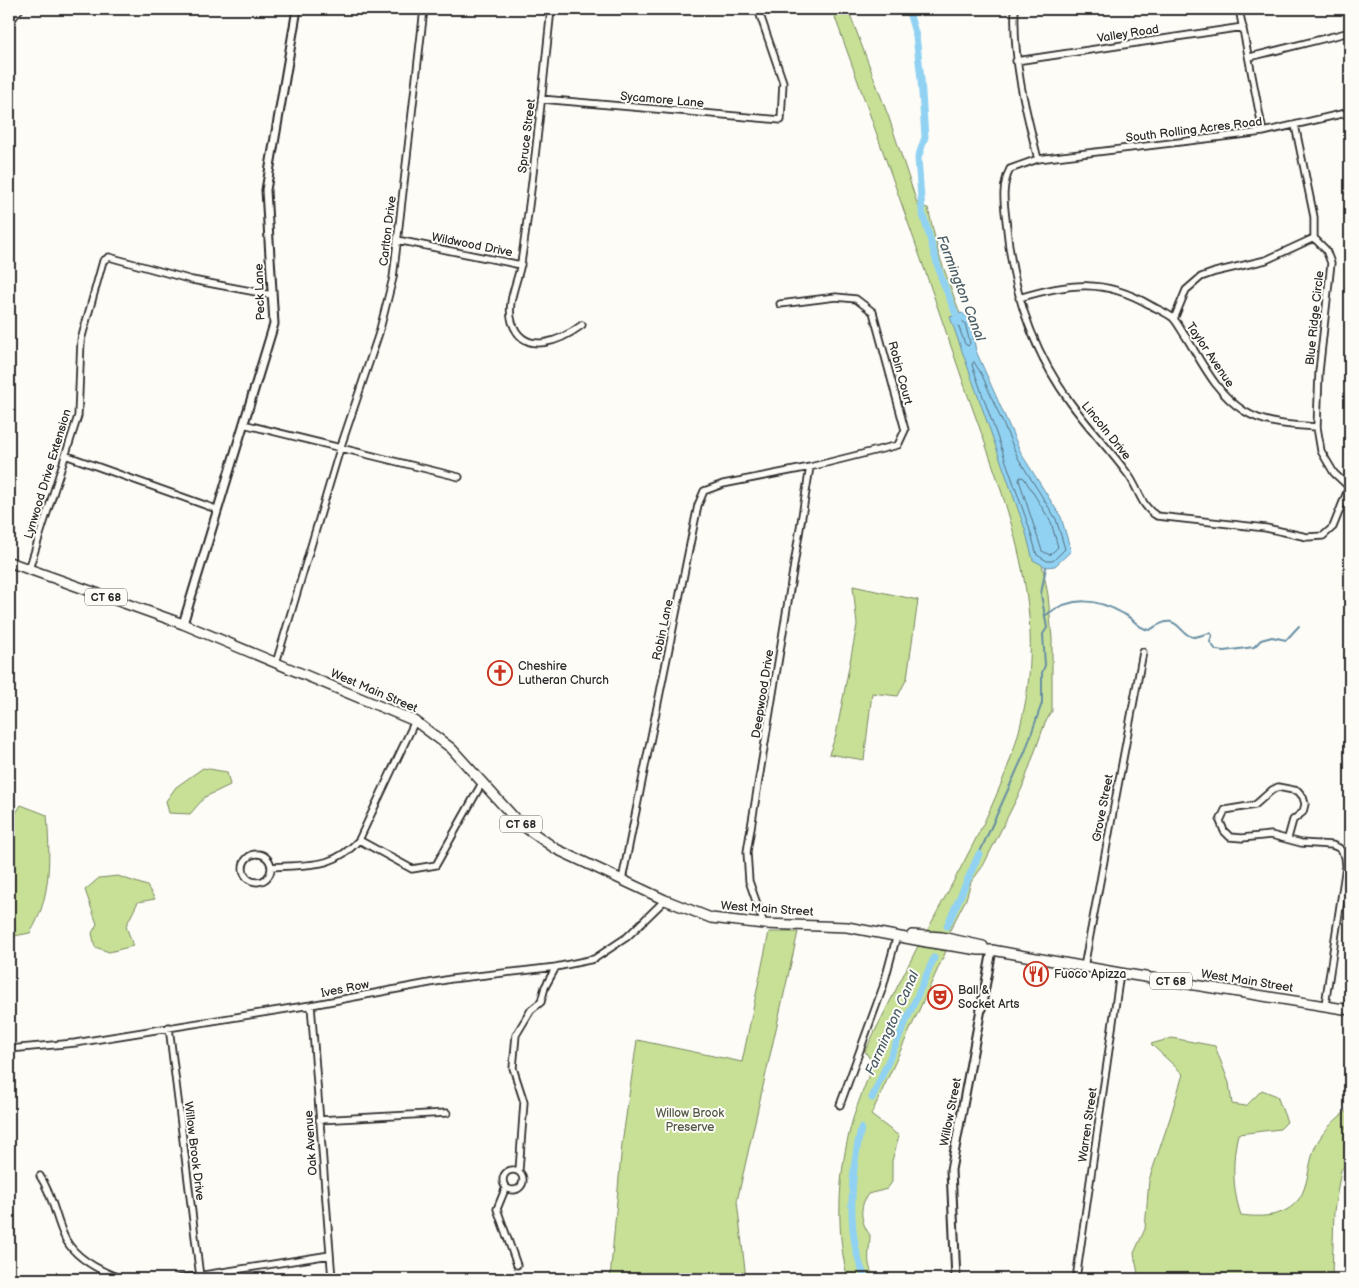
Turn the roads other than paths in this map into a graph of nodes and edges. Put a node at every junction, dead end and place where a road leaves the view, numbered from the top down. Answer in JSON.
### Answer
{"nodes":[{"id":1,"x":20,"y":9,"type":"edge"},
{"id":2,"x":297,"y":9,"type":"edge"},
{"id":3,"x":424,"y":9,"type":"edge"},
{"id":4,"x":551,"y":9,"type":"edge"},
{"id":5,"x":758,"y":9,"type":"edge"},
{"id":6,"x":1015,"y":9,"type":"edge"},
{"id":7,"x":1239,"y":9,"type":"edge"},
{"id":8,"x":9,"y":23,"type":"edge"},
{"id":9,"x":1243,"y":27,"type":"junction"},
{"id":10,"x":1350,"y":32,"type":"edge"},
{"id":11,"x":1250,"y":57,"type":"junction"},
{"id":12,"x":1016,"y":61,"type":"junction"},
{"id":13,"x":541,"y":100,"type":"junction"},
{"id":14,"x":1350,"y":112,"type":"edge"},
{"id":15,"x":1295,"y":125,"type":"junction"},
{"id":16,"x":1264,"y":132,"type":"junction"},
{"id":17,"x":1038,"y":159,"type":"junction"},
{"id":18,"x":1314,"y":238,"type":"junction"},
{"id":19,"x":397,"y":240,"type":"junction"},
{"id":20,"x":521,"y":264,"type":"junction"},
{"id":21,"x":272,"y":295,"type":"junction"},
{"id":22,"x":1019,"y":298,"type":"junction"},
{"id":23,"x":780,"y":304,"type":"dead end"},
{"id":24,"x":1174,"y":318,"type":"junction"},
{"id":25,"x":582,"y":325,"type":"dead end"},
{"id":26,"x":243,"y":424,"type":"junction"},
{"id":27,"x":1317,"y":427,"type":"junction"},
{"id":28,"x":340,"y":448,"type":"junction"},
{"id":29,"x":65,"y":455,"type":"junction"},
{"id":30,"x":810,"y":467,"type":"junction"},
{"id":31,"x":459,"y":477,"type":"dead end"},
{"id":32,"x":1350,"y":488,"type":"edge"},
{"id":33,"x":216,"y":509,"type":"junction"},
{"id":34,"x":9,"y":562,"type":"edge"},
{"id":35,"x":29,"y":569,"type":"junction"},
{"id":36,"x":183,"y":624,"type":"junction"},
{"id":37,"x":1143,"y":652,"type":"dead end"},
{"id":38,"x":276,"y":663,"type":"junction"},
{"id":39,"x":414,"y":721,"type":"junction"},
{"id":40,"x":482,"y":783,"type":"junction"},
{"id":41,"x":1288,"y":838,"type":"junction"},
{"id":42,"x":360,"y":840,"type":"junction"},
{"id":43,"x":271,"y":867,"type":"junction"},
{"id":44,"x":622,"y":880,"type":"junction"},
{"id":45,"x":665,"y":900,"type":"junction"},
{"id":46,"x":764,"y":924,"type":"junction"},
{"id":47,"x":897,"y":935,"type":"junction"},
{"id":48,"x":992,"y":950,"type":"junction"},
{"id":49,"x":556,"y":967,"type":"junction"},
{"id":50,"x":1084,"y":967,"type":"junction"},
{"id":51,"x":1120,"y":973,"type":"junction"},
{"id":52,"x":310,"y":1005,"type":"junction"},
{"id":53,"x":1324,"y":1005,"type":"junction"},
{"id":54,"x":1350,"y":1010,"type":"edge"},
{"id":55,"x":169,"y":1027,"type":"junction"},
{"id":56,"x":9,"y":1050,"type":"edge"},
{"id":57,"x":840,"y":1105,"type":"dead end"},
{"id":58,"x":447,"y":1113,"type":"dead end"},
{"id":59,"x":319,"y":1120,"type":"junction"},
{"id":60,"x":519,"y":1171,"type":"junction"},
{"id":61,"x":40,"y":1176,"type":"dead end"},
{"id":62,"x":506,"y":1187,"type":"junction"},
{"id":63,"x":330,"y":1255,"type":"junction"},
{"id":64,"x":517,"y":1265,"type":"dead end"},
{"id":65,"x":200,"y":1277,"type":"junction"},
{"id":66,"x":122,"y":1279,"type":"edge"},
{"id":67,"x":178,"y":1279,"type":"edge"},
{"id":68,"x":332,"y":1279,"type":"edge"},
{"id":69,"x":956,"y":1279,"type":"edge"},
{"id":70,"x":1076,"y":1279,"type":"edge"}],
"edges":[{"from":1,"to":8,"type":"street"},
{"from":2,"to":21,"type":"street","name":"Peck Lane"},
{"from":3,"to":19,"type":"street","name":"Carlton Drive"},
{"from":4,"to":13,"type":"street","name":"Spruce Street"},
{"from":5,"to":13,"type":"street","name":"Sycamore Lane"},
{"from":6,"to":12,"type":"street"},
{"from":7,"to":9,"type":"street"},
{"from":9,"to":11,"type":"street"},
{"from":9,"to":12,"type":"street","name":"Valley Road"},
{"from":10,"to":11,"type":"street"},
{"from":11,"to":16,"type":"street"},
{"from":12,"to":17,"type":"street"},
{"from":13,"to":20,"type":"street","name":"Spruce Street"},
{"from":14,"to":15,"type":"street","name":"South Rolling Acres Road"},
{"from":15,"to":16,"type":"street","name":"South Rolling Acres Road"},
{"from":15,"to":18,"type":"street"},
{"from":16,"to":17,"type":"street","name":"South Rolling Acres Road"},
{"from":17,"to":22,"type":"street","name":"Lincoln Drive"},
{"from":18,"to":24,"type":"street"},
{"from":18,"to":27,"type":"street","name":"Blue Ridge Circle"},
{"from":19,"to":20,"type":"street","name":"Wildwood Drive"},
{"from":19,"to":28,"type":"street","name":"Carlton Drive"},
{"from":20,"to":25,"type":"street","name":"Wildwood Drive"},
{"from":21,"to":26,"type":"street","name":"Peck Lane"},
{"from":21,"to":29,"type":"street","name":"Lynwood Drive Extension"},
{"from":22,"to":24,"type":"street","name":"Taylor Avenue"},
{"from":22,"to":32,"type":"street","name":"Lincoln Drive"},
{"from":23,"to":30,"type":"street","name":"Robin Court"},
{"from":24,"to":27,"type":"street","name":"Taylor Avenue"},
{"from":26,"to":28,"type":"street"},
{"from":26,"to":33,"type":"street","name":"Peck Lane"},
{"from":27,"to":32,"type":"street"},
{"from":28,"to":31,"type":"street"},
{"from":28,"to":38,"type":"street","name":"Carlton Drive"},
{"from":29,"to":33,"type":"street"},
{"from":29,"to":35,"type":"street","name":"Lynwood Drive Extension"},
{"from":30,"to":44,"type":"street","name":"Robin Lane"},
{"from":30,"to":46,"type":"street","name":"Deepwood Drive"},
{"from":33,"to":36,"type":"street","name":"Peck Lane"},
{"from":34,"to":35,"type":"main road","name":"West Main Street","number":"CT 68"},
{"from":35,"to":36,"type":"main road","name":"West Main Street","number":"CT 68"},
{"from":36,"to":38,"type":"main road","name":"West Main Street","number":"CT 68"},
{"from":37,"to":50,"type":"street","name":"Grove Street"},
{"from":38,"to":39,"type":"main road","name":"West Main Street","number":"CT 68"},
{"from":39,"to":40,"type":"main road","name":"West Main Street","number":"CT 68"},
{"from":39,"to":42,"type":"street"},
{"from":40,"to":42,"type":"street"},
{"from":40,"to":44,"type":"main road","name":"West Main Street","number":"CT 68"},
{"from":41,"to":41,"type":"street"},
{"from":41,"to":53,"type":"street"},
{"from":42,"to":43,"type":"street"},
{"from":43,"to":43,"type":"street"},
{"from":44,"to":45,"type":"main road","name":"West Main Street","number":"CT 68"},
{"from":45,"to":46,"type":"main road","name":"West Main Street","number":"CT 68"},
{"from":45,"to":49,"type":"street","name":"Ives Row"},
{"from":46,"to":47,"type":"main road","name":"West Main Street","number":"CT 68"},
{"from":47,"to":48,"type":"main road","name":"West Main Street","number":"CT 68"},
{"from":47,"to":57,"type":"street"},
{"from":48,"to":50,"type":"main road","name":"West Main Street","number":"CT 68"},
{"from":48,"to":69,"type":"street","name":"Willow Street"},
{"from":49,"to":52,"type":"street","name":"Ives Row"},
{"from":49,"to":60,"type":"street"},
{"from":50,"to":51,"type":"main road","name":"West Main Street","number":"CT 68"},
{"from":51,"to":53,"type":"main road","name":"West Main Street","number":"CT 68"},
{"from":51,"to":70,"type":"street","name":"Warren Street"},
{"from":52,"to":55,"type":"street","name":"Ives Row"},
{"from":52,"to":59,"type":"street","name":"Oak Avenue"},
{"from":53,"to":54,"type":"main road","name":"West Main Street","number":"CT 68"},
{"from":55,"to":56,"type":"street","name":"Ives Row"},
{"from":55,"to":65,"type":"street","name":"Willow Brook Drive"},
{"from":58,"to":59,"type":"street"},
{"from":59,"to":63,"type":"street","name":"Oak Avenue"},
{"from":60,"to":62,"type":"street"},
{"from":60,"to":62,"type":"street"},
{"from":61,"to":66,"type":"street"},
{"from":62,"to":64,"type":"street"},
{"from":63,"to":65,"type":"street"},
{"from":63,"to":68,"type":"street","name":"Oak Avenue"},
{"from":65,"to":67,"type":"street"}]}
